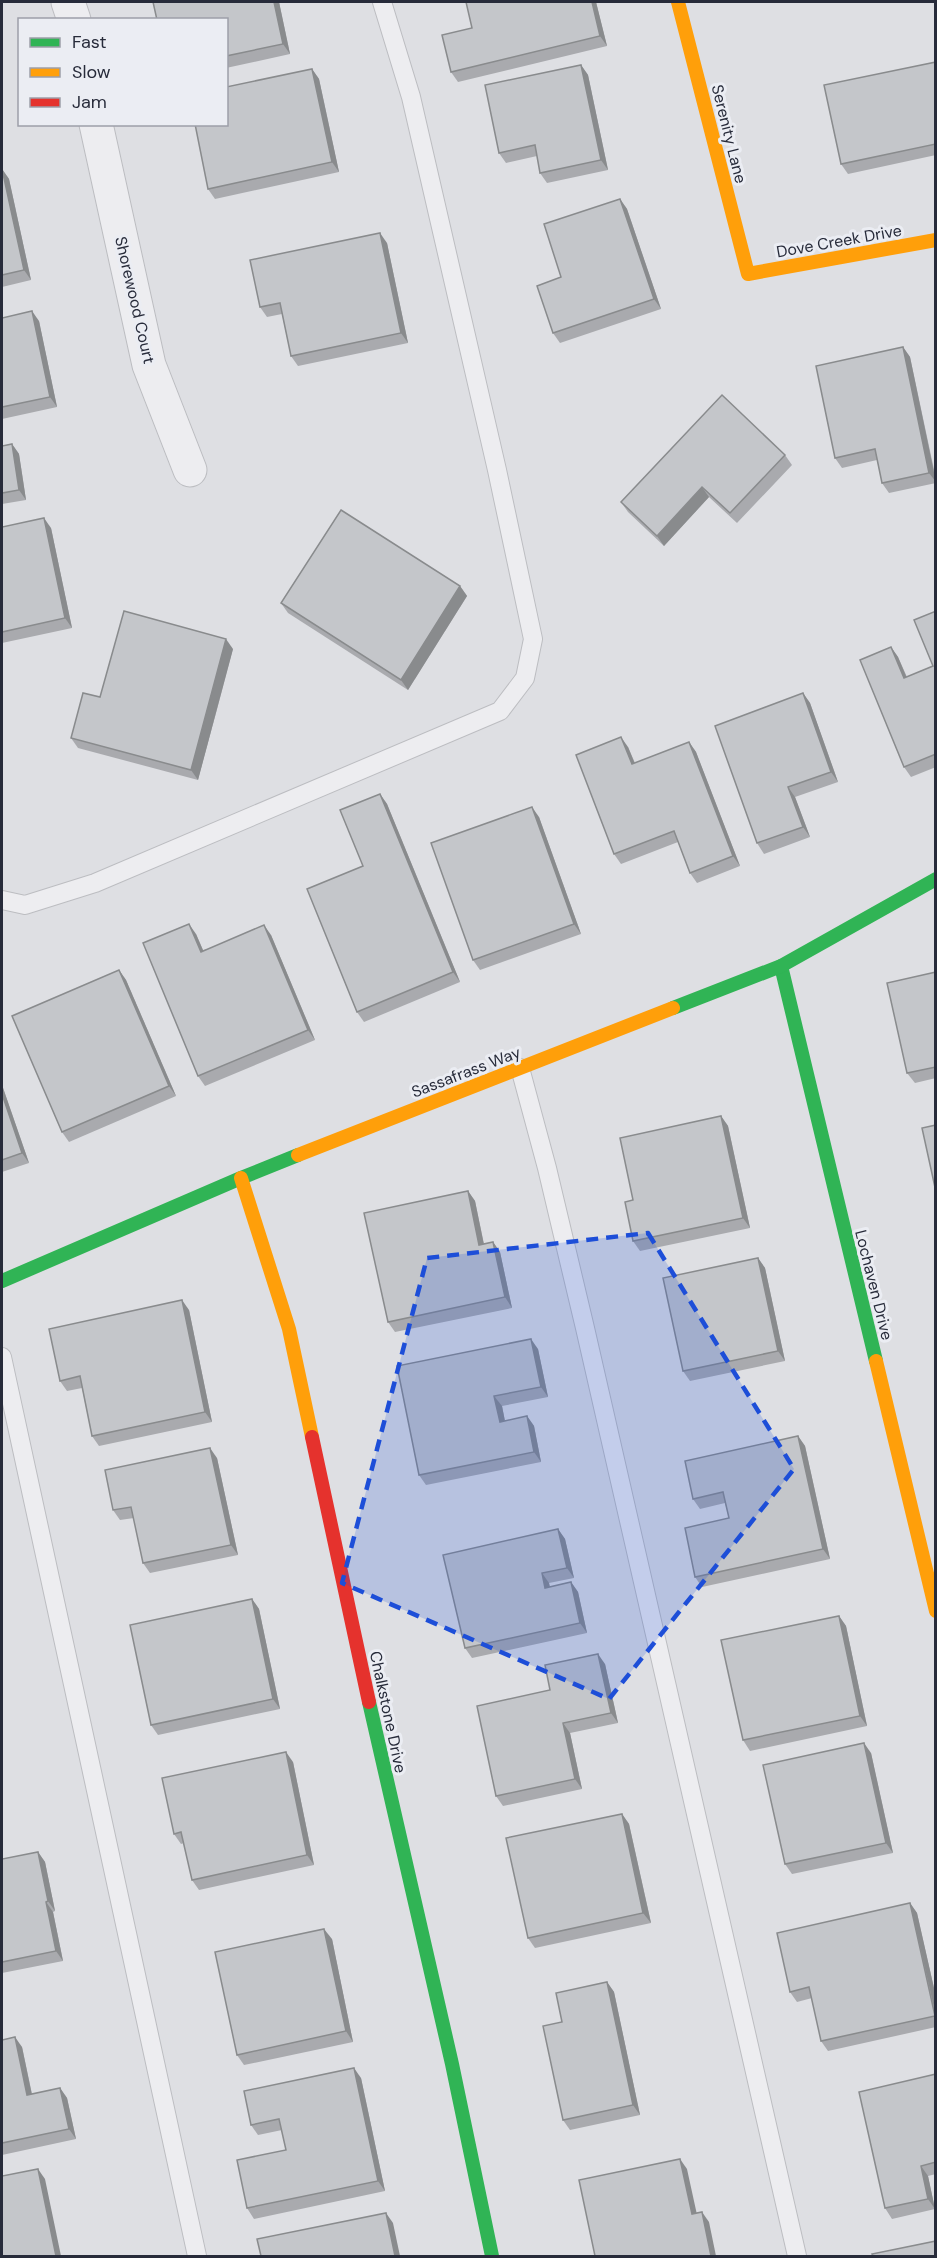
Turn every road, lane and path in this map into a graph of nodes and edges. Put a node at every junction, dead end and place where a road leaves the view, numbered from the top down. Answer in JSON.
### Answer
{"nodes":[{"id":1,"x":68,"y":2,"type":"edge"},
{"id":2,"x":382,"y":2,"type":"edge"},
{"id":3,"x":678,"y":2,"type":"edge"},
{"id":4,"x":73,"y":18,"type":"edge"},
{"id":5,"x":96,"y":126,"type":"edge"},
{"id":6,"x":936,"y":240,"type":"edge"},
{"id":7,"x":748,"y":274,"type":"joint"},
{"id":8,"x":190,"y":470,"type":"dead end"},
{"id":9,"x":936,"y":879,"type":"edge"},
{"id":10,"x":2,"y":900,"type":"edge"},
{"id":11,"x":781,"y":966,"type":"junction"},
{"id":12,"x":520,"y":1068,"type":"junction"},
{"id":13,"x":241,"y":1178,"type":"junction"},
{"id":14,"x":2,"y":1281,"type":"edge"},
{"id":15,"x":2,"y":1357,"type":"edge"},
{"id":16,"x":936,"y":1611,"type":"edge"},
{"id":17,"x":197,"y":2256,"type":"edge"},
{"id":18,"x":492,"y":2256,"type":"edge"},
{"id":19,"x":797,"y":2256,"type":"edge"}],
"edges":[{"from":1,"to":4,"type":"street"},
{"from":2,"to":10,"type":"lane"},
{"from":3,"to":7,"type":"street","name":"Serenity Lane"},
{"from":5,"to":8,"type":"street","name":"Shorewood Court"},
{"from":6,"to":7,"type":"street","name":"Dove Creek Drive"},
{"from":9,"to":11,"type":"street","name":"Sassafrass Way"},
{"from":11,"to":12,"type":"street","name":"Sassafrass Way"},
{"from":11,"to":16,"type":"street","name":"Lochaven Drive"},
{"from":12,"to":13,"type":"street","name":"Sassafrass Way"},
{"from":12,"to":19,"type":"lane"},
{"from":13,"to":14,"type":"street","name":"Sassafrass Way"},
{"from":13,"to":18,"type":"street","name":"Chalkstone Drive"},
{"from":15,"to":17,"type":"lane"}]}
